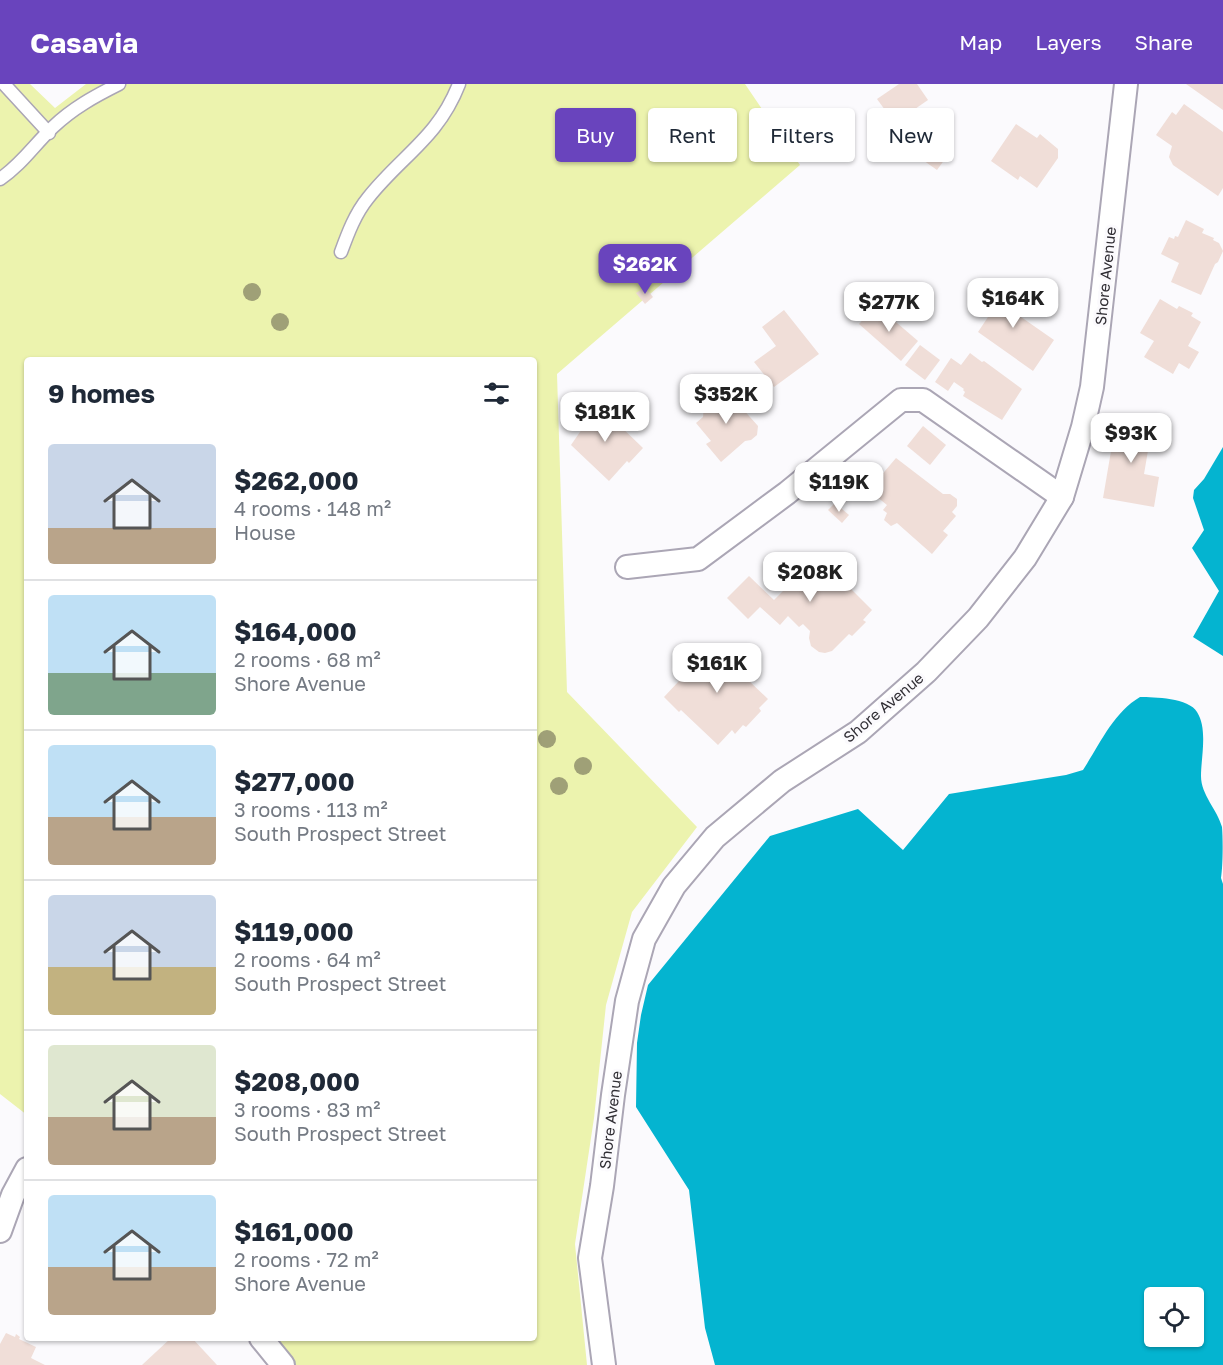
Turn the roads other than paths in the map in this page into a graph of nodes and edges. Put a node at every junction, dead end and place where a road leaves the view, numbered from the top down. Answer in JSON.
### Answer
{"nodes":[{"id":1,"x":3,"y":84,"type":"edge"},
{"id":2,"x":119,"y":84,"type":"edge"},
{"id":3,"x":459,"y":84,"type":"edge"},
{"id":4,"x":1126,"y":84,"type":"edge"},
{"id":5,"x":48,"y":132,"type":"junction"},
{"id":6,"x":0,"y":179,"type":"edge"},
{"id":7,"x":341,"y":252,"type":"dead end"},
{"id":8,"x":1062,"y":497,"type":"junction"},
{"id":9,"x":627,"y":567,"type":"dead end"},
{"id":10,"x":24,"y":1175,"type":"edge"},
{"id":11,"x":0,"y":1231,"type":"edge"},
{"id":12,"x":263,"y":1341,"type":"edge"},
{"id":13,"x":283,"y":1365,"type":"edge"},
{"id":14,"x":604,"y":1365,"type":"edge"}],
"edges":[{"from":1,"to":5,"type":"lane"},
{"from":2,"to":5,"type":"lane"},
{"from":3,"to":7,"type":"lane"},
{"from":4,"to":8,"type":"street","name":"Shore Avenue"},
{"from":5,"to":6,"type":"lane"},
{"from":8,"to":9,"type":"street"},
{"from":8,"to":14,"type":"street","name":"Shore Avenue"},
{"from":10,"to":11,"type":"street"},
{"from":12,"to":13,"type":"street"}]}
